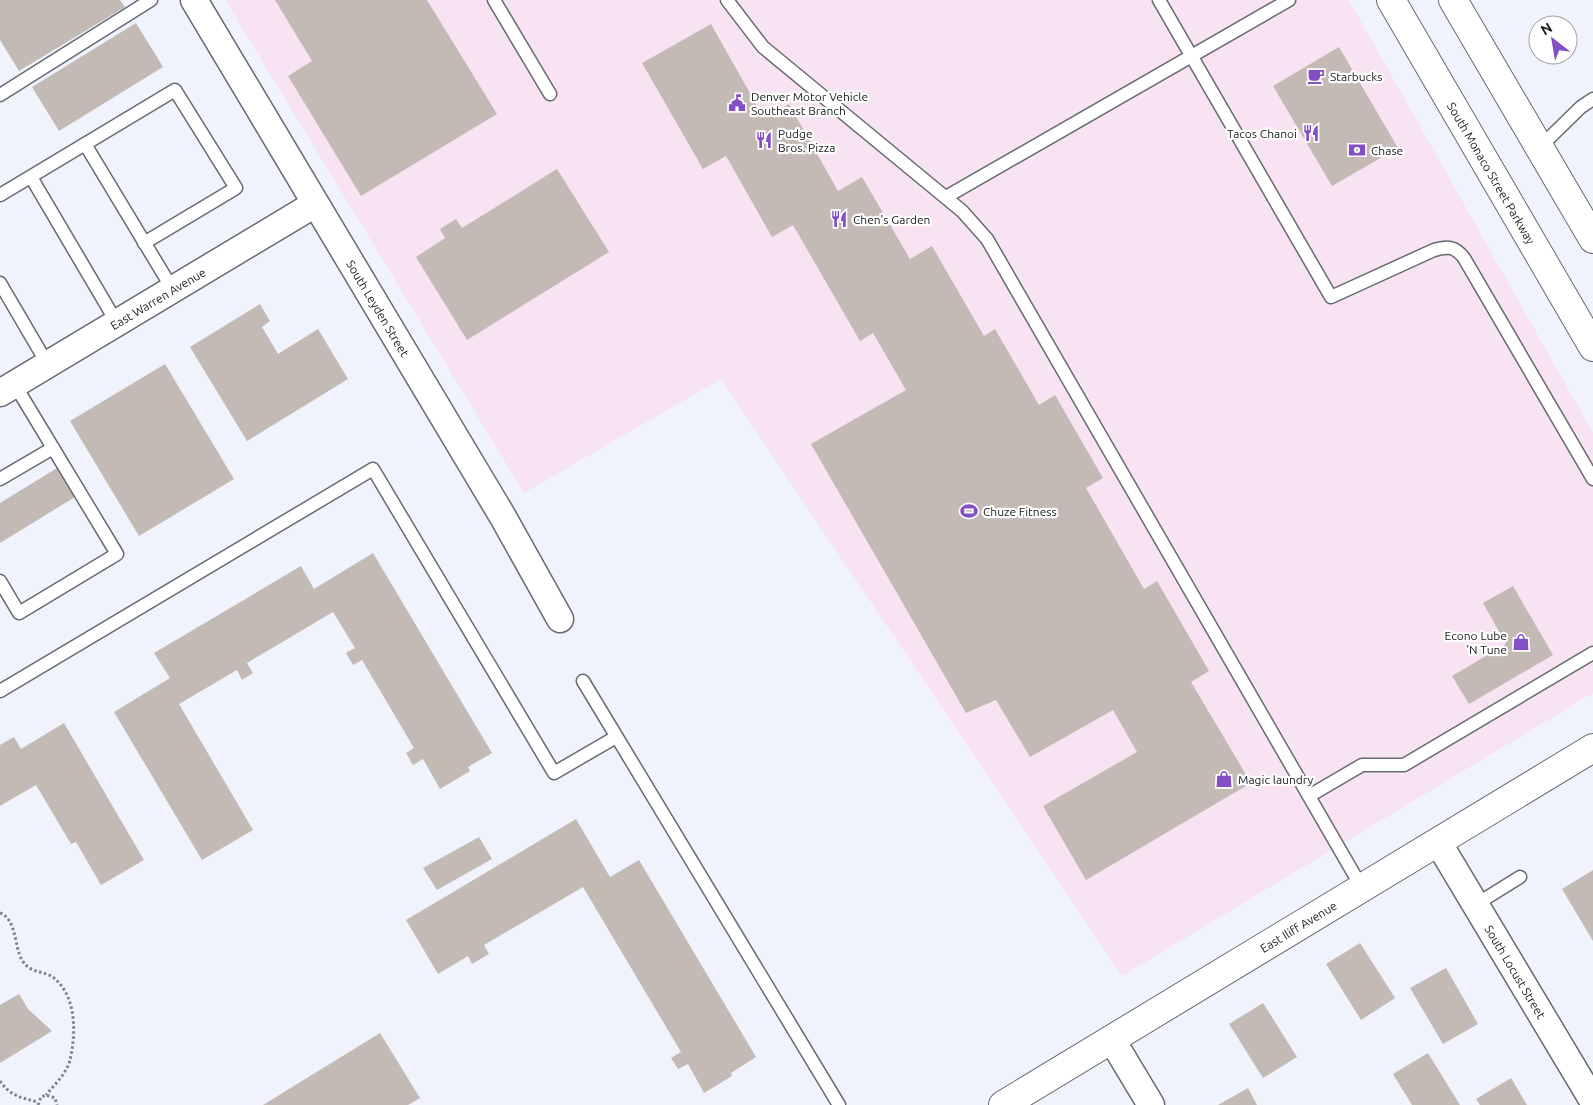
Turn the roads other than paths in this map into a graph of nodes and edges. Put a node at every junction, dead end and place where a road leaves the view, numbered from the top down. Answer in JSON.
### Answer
{"nodes":[{"id":1,"x":151,"y":0,"type":"edge"},
{"id":2,"x":194,"y":0,"type":"edge"},
{"id":3,"x":494,"y":0,"type":"edge"},
{"id":4,"x":727,"y":0,"type":"edge"},
{"id":5,"x":1159,"y":0,"type":"edge"},
{"id":6,"x":1289,"y":0,"type":"edge"},
{"id":7,"x":1391,"y":0,"type":"edge"},
{"id":8,"x":1453,"y":0,"type":"edge"},
{"id":9,"x":1191,"y":54,"type":"junction"},
{"id":10,"x":550,"y":94,"type":"dead end"},
{"id":11,"x":0,"y":95,"type":"edge"},
{"id":12,"x":1593,"y":100,"type":"edge"},
{"id":13,"x":85,"y":144,"type":"junction"},
{"id":14,"x":1539,"y":148,"type":"junction"},
{"id":15,"x":31,"y":177,"type":"junction"},
{"id":16,"x":0,"y":195,"type":"edge"},
{"id":17,"x":946,"y":197,"type":"junction"},
{"id":18,"x":315,"y":204,"type":"junction"},
{"id":19,"x":1593,"y":238,"type":"edge"},
{"id":20,"x":144,"y":243,"type":"junction"},
{"id":21,"x":0,"y":282,"type":"edge"},
{"id":22,"x":172,"y":290,"type":"junction"},
{"id":23,"x":117,"y":323,"type":"junction"},
{"id":24,"x":1593,"y":347,"type":"edge"},
{"id":25,"x":48,"y":365,"type":"junction"},
{"id":26,"x":7,"y":389,"type":"edge"},
{"id":27,"x":53,"y":448,"type":"junction"},
{"id":28,"x":0,"y":479,"type":"edge"},
{"id":29,"x":1593,"y":479,"type":"edge"},
{"id":30,"x":0,"y":581,"type":"edge"},
{"id":31,"x":560,"y":619,"type":"dead end"},
{"id":32,"x":1593,"y":653,"type":"edge"},
{"id":33,"x":582,"y":682,"type":"dead end"},
{"id":34,"x":0,"y":690,"type":"edge"},
{"id":35,"x":616,"y":737,"type":"junction"},
{"id":36,"x":1593,"y":748,"type":"edge"},
{"id":37,"x":1308,"y":796,"type":"junction"},
{"id":38,"x":1438,"y":842,"type":"junction"},
{"id":39,"x":1520,"y":877,"type":"dead end"},
{"id":40,"x":1362,"y":888,"type":"junction"},
{"id":41,"x":1475,"y":904,"type":"junction"},
{"id":42,"x":1112,"y":1040,"type":"junction"},
{"id":43,"x":1593,"y":1101,"type":"edge"},
{"id":44,"x":839,"y":1105,"type":"edge"},
{"id":45,"x":1003,"y":1105,"type":"edge"},
{"id":46,"x":1151,"y":1105,"type":"edge"}],
"edges":[{"from":1,"to":11,"type":"lane"},
{"from":2,"to":18,"type":"street","name":"South Leyden Street"},
{"from":3,"to":10,"type":"lane"},
{"from":4,"to":17,"type":"lane"},
{"from":5,"to":9,"type":"lane"},
{"from":6,"to":9,"type":"lane"},
{"from":7,"to":24,"type":"street","name":"South Monaco Street Parkway"},
{"from":8,"to":14,"type":"street"},
{"from":9,"to":17,"type":"lane"},
{"from":9,"to":29,"type":"lane"},
{"from":12,"to":14,"type":"lane"},
{"from":13,"to":15,"type":"lane"},
{"from":13,"to":20,"type":"lane"},
{"from":13,"to":20,"type":"lane"},
{"from":14,"to":19,"type":"street"},
{"from":15,"to":16,"type":"lane"},
{"from":15,"to":23,"type":"lane"},
{"from":17,"to":37,"type":"lane"},
{"from":18,"to":22,"type":"street","name":"East Warren Avenue"},
{"from":18,"to":31,"type":"street","name":"South Leyden Street"},
{"from":20,"to":22,"type":"lane"},
{"from":21,"to":25,"type":"lane"},
{"from":22,"to":23,"type":"street","name":"East Warren Avenue"},
{"from":23,"to":25,"type":"street","name":"East Warren Avenue"},
{"from":25,"to":26,"type":"street","name":"East Warren Avenue"},
{"from":26,"to":27,"type":"lane"},
{"from":27,"to":28,"type":"lane"},
{"from":27,"to":30,"type":"lane"},
{"from":32,"to":37,"type":"lane"},
{"from":33,"to":35,"type":"lane"},
{"from":34,"to":35,"type":"lane"},
{"from":35,"to":44,"type":"lane"},
{"from":36,"to":38,"type":"street","name":"East Iliff Avenue"},
{"from":37,"to":40,"type":"lane"},
{"from":38,"to":40,"type":"street","name":"East Iliff Avenue"},
{"from":38,"to":41,"type":"street","name":"South Locust Street"},
{"from":39,"to":41,"type":"lane"},
{"from":40,"to":42,"type":"street","name":"East Iliff Avenue"},
{"from":41,"to":43,"type":"street","name":"South Locust Street"},
{"from":42,"to":45,"type":"street","name":"East Iliff Avenue"},
{"from":42,"to":46,"type":"street"}]}
